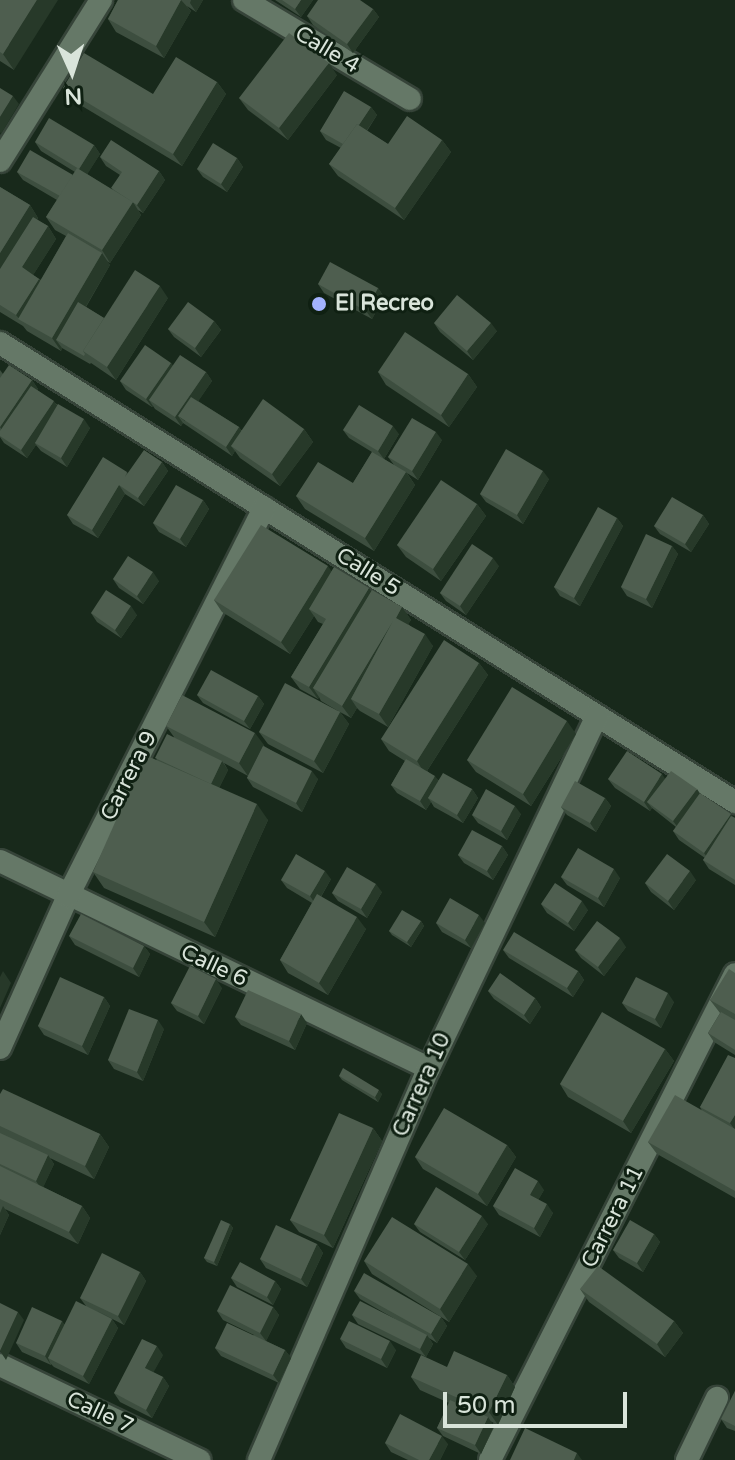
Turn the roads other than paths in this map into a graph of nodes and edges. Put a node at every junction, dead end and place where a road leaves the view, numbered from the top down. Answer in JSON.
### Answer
{"nodes":[{"id":1,"x":101,"y":0,"type":"edge"},
{"id":2,"x":244,"y":0,"type":"edge"},
{"id":3,"x":410,"y":99,"type":"dead end"},
{"id":4,"x":0,"y":161,"type":"edge"},
{"id":5,"x":0,"y":343,"type":"edge"},
{"id":6,"x":264,"y":508,"type":"junction"},
{"id":7,"x":597,"y":716,"type":"junction"},
{"id":8,"x":735,"y":802,"type":"edge"},
{"id":9,"x":0,"y":861,"type":"edge"},
{"id":10,"x":68,"y":896,"type":"junction"},
{"id":11,"x":735,"y":974,"type":"edge"},
{"id":12,"x":0,"y":1048,"type":"edge"},
{"id":13,"x":429,"y":1068,"type":"junction"},
{"id":14,"x":0,"y":1365,"type":"edge"},
{"id":15,"x":717,"y":1398,"type":"dead end"},
{"id":16,"x":199,"y":1460,"type":"edge"},
{"id":17,"x":259,"y":1460,"type":"edge"},
{"id":18,"x":490,"y":1460,"type":"edge"},
{"id":19,"x":687,"y":1460,"type":"edge"}],
"edges":[{"from":1,"to":4,"type":"street"},
{"from":2,"to":3,"type":"street","name":"Calle 4"},
{"from":5,"to":6,"type":"street","name":"Calle 5"},
{"from":6,"to":7,"type":"street","name":"Calle 5"},
{"from":6,"to":10,"type":"street","name":"Carrera 9"},
{"from":7,"to":8,"type":"street","name":"Calle 5"},
{"from":7,"to":13,"type":"street","name":"Carrera 10"},
{"from":9,"to":10,"type":"street","name":"Calle 6"},
{"from":10,"to":12,"type":"street","name":"Carrera 9"},
{"from":10,"to":13,"type":"street","name":"Calle 6"},
{"from":11,"to":18,"type":"street","name":"Carrera 11"},
{"from":13,"to":17,"type":"street","name":"Carrera 10"},
{"from":14,"to":16,"type":"street","name":"Calle 7"},
{"from":15,"to":19,"type":"street"}]}
